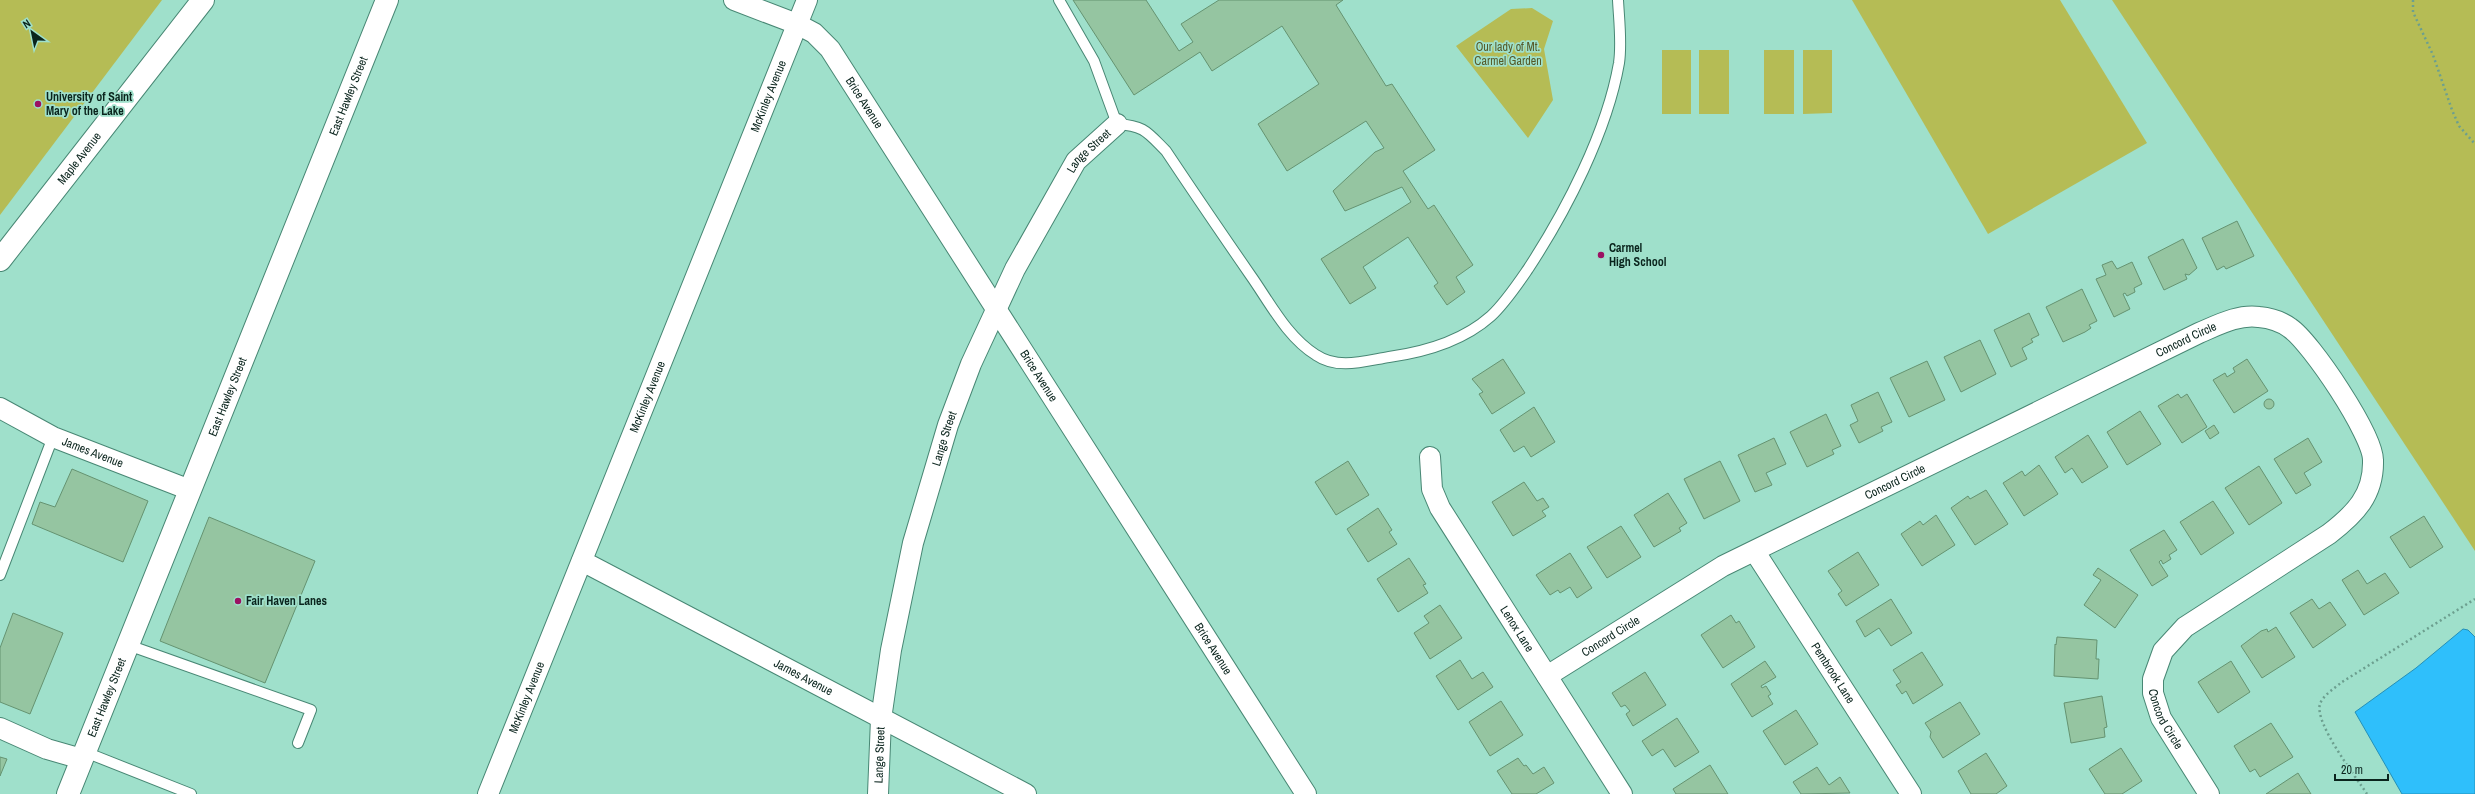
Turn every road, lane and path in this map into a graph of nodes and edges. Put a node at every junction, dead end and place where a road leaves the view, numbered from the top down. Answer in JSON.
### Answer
{"nodes":[{"id":1,"x":203,"y":0,"type":"edge"},
{"id":2,"x":387,"y":0,"type":"edge"},
{"id":3,"x":734,"y":0,"type":"edge"},
{"id":4,"x":807,"y":0,"type":"edge"},
{"id":5,"x":1059,"y":0,"type":"edge"},
{"id":6,"x":1618,"y":0,"type":"edge"},
{"id":7,"x":2413,"y":0,"type":"edge"},
{"id":8,"x":797,"y":24,"type":"junction"},
{"id":9,"x":1117,"y":124,"type":"junction"},
{"id":10,"x":2475,"y":144,"type":"edge"},
{"id":11,"x":0,"y":260,"type":"edge"},
{"id":12,"x":996,"y":308,"type":"junction"},
{"id":13,"x":0,"y":408,"type":"edge"},
{"id":14,"x":53,"y":437,"type":"junction"},
{"id":15,"x":1430,"y":457,"type":"dead end"},
{"id":16,"x":190,"y":490,"type":"junction"},
{"id":17,"x":1755,"y":552,"type":"junction"},
{"id":18,"x":582,"y":561,"type":"junction"},
{"id":19,"x":0,"y":575,"type":"edge"},
{"id":20,"x":2475,"y":599,"type":"edge"},
{"id":21,"x":128,"y":645,"type":"junction"},
{"id":22,"x":1547,"y":676,"type":"junction"},
{"id":23,"x":881,"y":719,"type":"junction"},
{"id":24,"x":0,"y":728,"type":"edge"},
{"id":25,"x":298,"y":743,"type":"dead end"},
{"id":26,"x":84,"y":756,"type":"junction"},
{"id":27,"x":68,"y":794,"type":"edge"},
{"id":28,"x":190,"y":794,"type":"edge"},
{"id":29,"x":488,"y":794,"type":"edge"},
{"id":30,"x":878,"y":794,"type":"edge"},
{"id":31,"x":1026,"y":794,"type":"edge"},
{"id":32,"x":1306,"y":794,"type":"edge"},
{"id":33,"x":1622,"y":794,"type":"edge"},
{"id":34,"x":1911,"y":794,"type":"edge"},
{"id":35,"x":2209,"y":794,"type":"edge"},
{"id":36,"x":2367,"y":794,"type":"edge"}],
"edges":[{"from":1,"to":11,"type":"street","name":"Maple Avenue"},
{"from":2,"to":16,"type":"street","name":"East Hawley Street"},
{"from":3,"to":8,"type":"street","name":"Brice Avenue"},
{"from":4,"to":8,"type":"street","name":"McKinley Avenue"},
{"from":5,"to":9,"type":"lane"},
{"from":6,"to":9,"type":"lane"},
{"from":7,"to":10,"type":"path"},
{"from":8,"to":12,"type":"street","name":"Brice Avenue"},
{"from":8,"to":18,"type":"street","name":"McKinley Avenue"},
{"from":9,"to":12,"type":"street","name":"Lange Street"},
{"from":12,"to":23,"type":"street","name":"Lange Street"},
{"from":12,"to":32,"type":"street","name":"Brice Avenue"},
{"from":13,"to":14,"type":"street","name":"James Avenue"},
{"from":14,"to":16,"type":"street","name":"James Avenue"},
{"from":14,"to":19,"type":"lane"},
{"from":15,"to":22,"type":"street","name":"Lenox Lane"},
{"from":16,"to":21,"type":"street","name":"East Hawley Street"},
{"from":17,"to":22,"type":"street","name":"Concord Circle"},
{"from":17,"to":34,"type":"street","name":"Pembrook Lane"},
{"from":17,"to":35,"type":"street","name":"Concord Circle"},
{"from":18,"to":23,"type":"street","name":"James Avenue"},
{"from":18,"to":29,"type":"street","name":"McKinley Avenue"},
{"from":20,"to":36,"type":"path"},
{"from":21,"to":25,"type":"lane"},
{"from":21,"to":26,"type":"street","name":"East Hawley Street"},
{"from":22,"to":33,"type":"street","name":"Lenox Lane"},
{"from":23,"to":30,"type":"street","name":"Lange Street"},
{"from":23,"to":31,"type":"street","name":"James Avenue"},
{"from":24,"to":26,"type":"street"},
{"from":26,"to":27,"type":"street","name":"East Hawley Street"},
{"from":26,"to":28,"type":"lane"}]}
